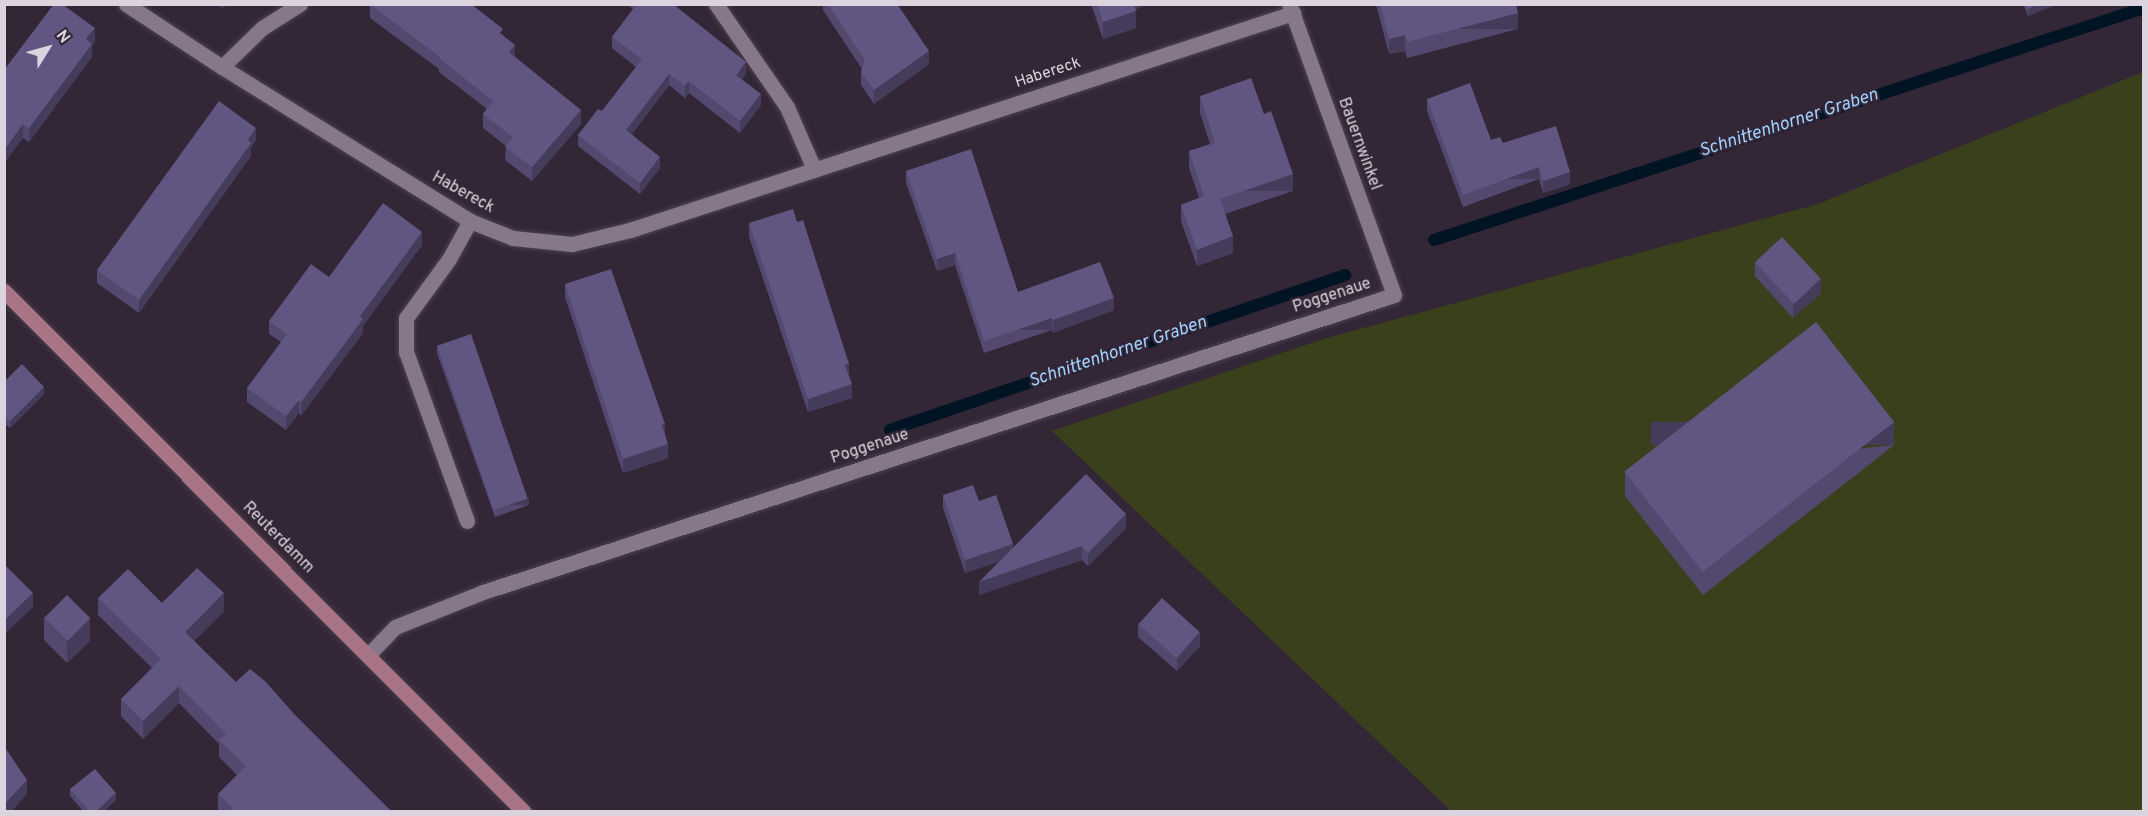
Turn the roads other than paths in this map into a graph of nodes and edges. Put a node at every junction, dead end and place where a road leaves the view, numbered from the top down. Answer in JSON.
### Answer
{"nodes":[{"id":1,"x":126,"y":4,"type":"edge"},
{"id":2,"x":300,"y":4,"type":"edge"},
{"id":3,"x":716,"y":4,"type":"edge"},
{"id":4,"x":1291,"y":9,"type":"edge"},
{"id":5,"x":222,"y":67,"type":"junction"},
{"id":6,"x":814,"y":169,"type":"junction"},
{"id":7,"x":470,"y":221,"type":"junction"},
{"id":8,"x":4,"y":291,"type":"edge"},
{"id":9,"x":1394,"y":295,"type":"joint"},
{"id":10,"x":468,"y":521,"type":"dead end"},
{"id":11,"x":369,"y":654,"type":"junction"},
{"id":12,"x":524,"y":812,"type":"edge"}],
"edges":[{"from":1,"to":5,"type":"street","name":"Habereck"},
{"from":2,"to":5,"type":"street"},
{"from":3,"to":6,"type":"street"},
{"from":4,"to":6,"type":"street","name":"Habereck"},
{"from":4,"to":9,"type":"street","name":"Bauernwinkel"},
{"from":5,"to":7,"type":"street","name":"Habereck"},
{"from":6,"to":7,"type":"street","name":"Habereck"},
{"from":7,"to":10,"type":"street"},
{"from":8,"to":11,"type":"street","name":"Reuterdamm"},
{"from":9,"to":11,"type":"street","name":"Poggenaue"},
{"from":11,"to":12,"type":"street","name":"Reuterdamm"}]}
